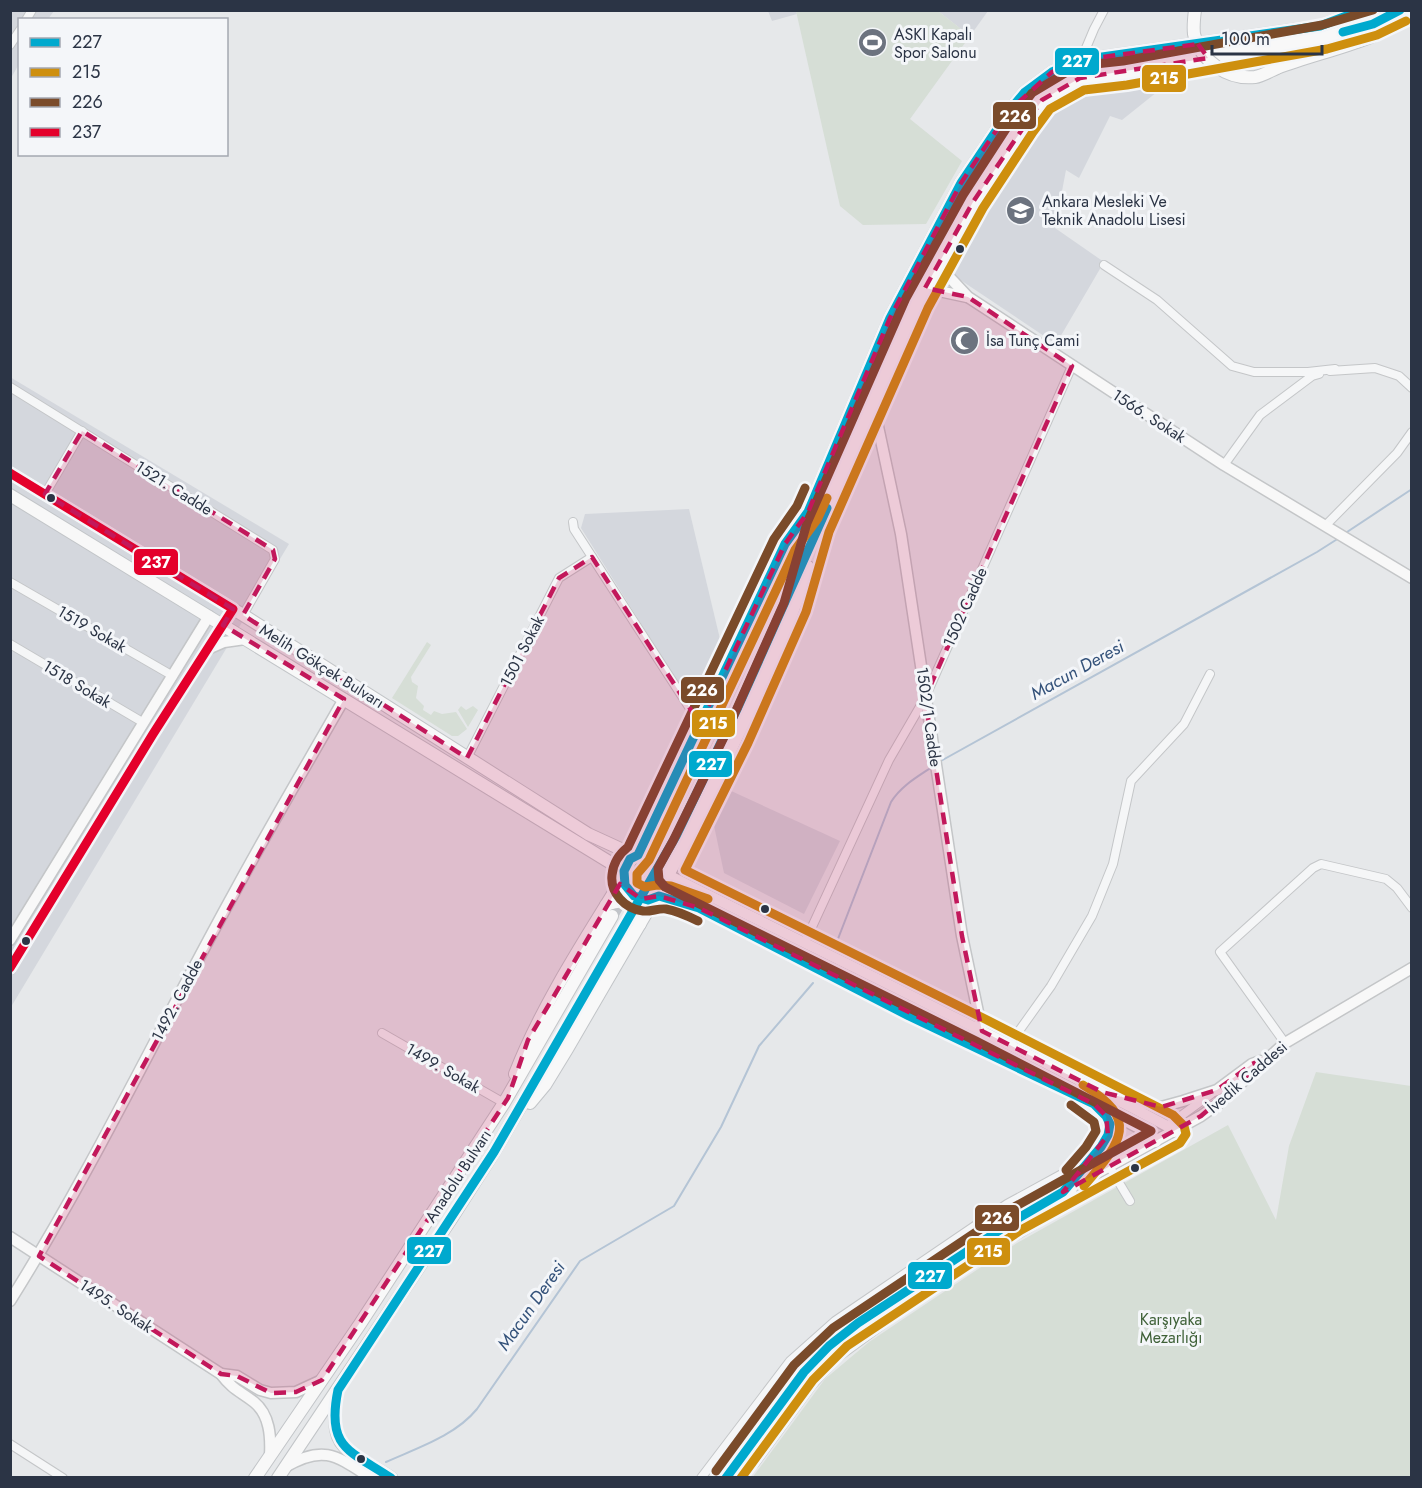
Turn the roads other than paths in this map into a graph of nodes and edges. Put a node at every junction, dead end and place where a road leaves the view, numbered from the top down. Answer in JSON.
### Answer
{"nodes":[{"id":1,"x":1104,"y":10,"type":"edge"},
{"id":2,"x":1196,"y":10,"type":"edge"},
{"id":3,"x":1363,"y":10,"type":"edge"},
{"id":4,"x":1401,"y":10,"type":"edge"},
{"id":5,"x":1412,"y":15,"type":"edge"},
{"id":6,"x":1081,"y":60,"type":"junction"},
{"id":7,"x":938,"y":265,"type":"junction"},
{"id":8,"x":1104,"y":265,"type":"dead end"},
{"id":9,"x":926,"y":288,"type":"junction"},
{"id":10,"x":968,"y":297,"type":"junction"},
{"id":11,"x":1072,"y":366,"type":"junction"},
{"id":12,"x":1335,"y":369,"type":"junction"},
{"id":13,"x":10,"y":387,"type":"edge"},
{"id":14,"x":1412,"y":387,"type":"edge"},
{"id":15,"x":873,"y":403,"type":"junction"},
{"id":16,"x":82,"y":431,"type":"junction"},
{"id":17,"x":1412,"y":432,"type":"edge"},
{"id":18,"x":1224,"y":465,"type":"junction"},
{"id":19,"x":10,"y":473,"type":"edge"},
{"id":20,"x":45,"y":494,"type":"junction"},
{"id":21,"x":10,"y":495,"type":"edge"},
{"id":22,"x":808,"y":512,"type":"junction"},
{"id":23,"x":573,"y":522,"type":"dead end"},
{"id":24,"x":818,"y":528,"type":"junction"},
{"id":25,"x":1329,"y":528,"type":"junction"},
{"id":26,"x":592,"y":557,"type":"junction"},
{"id":27,"x":1412,"y":578,"type":"edge"},
{"id":28,"x":10,"y":582,"type":"edge"},
{"id":29,"x":219,"y":601,"type":"junction"},
{"id":30,"x":238,"y":612,"type":"junction"},
{"id":31,"x":209,"y":616,"type":"junction"},
{"id":32,"x":223,"y":625,"type":"junction"},
{"id":33,"x":245,"y":639,"type":"junction"},
{"id":34,"x":10,"y":644,"type":"edge"},
{"id":35,"x":207,"y":649,"type":"junction"},
{"id":36,"x":1210,"y":674,"type":"dead end"},
{"id":37,"x":173,"y":676,"type":"junction"},
{"id":38,"x":925,"y":698,"type":"junction"},
{"id":39,"x":344,"y":699,"type":"junction"},
{"id":40,"x":144,"y":723,"type":"junction"},
{"id":41,"x":700,"y":724,"type":"junction"},
{"id":42,"x":467,"y":758,"type":"junction"},
{"id":43,"x":657,"y":826,"type":"junction"},
{"id":44,"x":676,"y":836,"type":"tunnel mouth"},
{"id":45,"x":684,"y":847,"type":"junction"},
{"id":46,"x":637,"y":855,"type":"junction"},
{"id":47,"x":623,"y":874,"type":"junction"},
{"id":48,"x":670,"y":874,"type":"junction"},
{"id":49,"x":657,"y":897,"type":"junction"},
{"id":50,"x":1412,"y":908,"type":"edge"},
{"id":51,"x":609,"y":910,"type":"junction"},
{"id":52,"x":640,"y":924,"type":"junction"},
{"id":53,"x":626,"y":925,"type":"tunnel mouth"},
{"id":54,"x":10,"y":940,"type":"edge"},
{"id":55,"x":805,"y":942,"type":"junction"},
{"id":56,"x":15,"y":951,"type":"edge"},
{"id":57,"x":796,"y":958,"type":"junction"},
{"id":58,"x":1412,"y":968,"type":"edge"},
{"id":59,"x":10,"y":969,"type":"edge"},
{"id":60,"x":982,"y":1031,"type":"junction"},
{"id":61,"x":382,"y":1033,"type":"dead end"},
{"id":62,"x":1285,"y":1043,"type":"junction"},
{"id":63,"x":1009,"y":1045,"type":"junction"},
{"id":64,"x":1269,"y":1058,"type":"junction"},
{"id":65,"x":1217,"y":1090,"type":"junction"},
{"id":66,"x":1102,"y":1092,"type":"junction"},
{"id":67,"x":506,"y":1100,"type":"junction"},
{"id":68,"x":1094,"y":1104,"type":"junction"},
{"id":69,"x":1171,"y":1129,"type":"junction"},
{"id":70,"x":506,"y":1131,"type":"junction"},
{"id":71,"x":1154,"y":1138,"type":"junction"},
{"id":72,"x":1088,"y":1163,"type":"junction"},
{"id":73,"x":1109,"y":1166,"type":"junction"},
{"id":74,"x":1074,"y":1185,"type":"junction"},
{"id":75,"x":1063,"y":1192,"type":"junction"},
{"id":76,"x":1130,"y":1201,"type":"dead end"},
{"id":77,"x":10,"y":1237,"type":"edge"},
{"id":78,"x":39,"y":1256,"type":"junction"},
{"id":79,"x":10,"y":1301,"type":"edge"},
{"id":80,"x":221,"y":1374,"type":"junction"},
{"id":81,"x":322,"y":1380,"type":"junction"},
{"id":82,"x":338,"y":1390,"type":"junction"},
{"id":83,"x":10,"y":1444,"type":"edge"},
{"id":84,"x":270,"y":1456,"type":"junction"},
{"id":85,"x":282,"y":1473,"type":"edge"},
{"id":86,"x":371,"y":1473,"type":"edge"},
{"id":87,"x":729,"y":1473,"type":"edge"},
{"id":88,"x":52,"y":1474,"type":"edge"},
{"id":89,"x":63,"y":1478,"type":"edge"},
{"id":90,"x":255,"y":1478,"type":"edge"},
{"id":91,"x":392,"y":1478,"type":"edge"},
{"id":92,"x":701,"y":1478,"type":"edge"}],
"edges":[{"from":1,"to":6,"type":"street"},
{"from":2,"to":5,"type":"main road","bridge":true},
{"from":3,"to":6,"type":"main road"},
{"from":4,"to":7,"type":"main road"},
{"from":6,"to":22,"type":"main road"},
{"from":7,"to":9,"type":"main road"},
{"from":7,"to":10,"type":"street"},
{"from":8,"to":12,"type":"street"},
{"from":9,"to":10,"type":"street"},
{"from":9,"to":15,"type":"main road"},
{"from":10,"to":11,"type":"street","name":"1566. Sokak"},
{"from":11,"to":18,"type":"street","name":"1566. Sokak"},
{"from":11,"to":38,"type":"street","name":"1502 Cadde"},
{"from":12,"to":14,"type":"street"},
{"from":12,"to":18,"type":"street"},
{"from":13,"to":16,"type":"street","name":"1521. Cadde"},
{"from":15,"to":24,"type":"main road"},
{"from":15,"to":38,"type":"street","name":"1502/1 Cadde"},
{"from":16,"to":20,"type":"street"},
{"from":16,"to":30,"type":"street","name":"1521. Cadde"},
{"from":17,"to":25,"type":"street"},
{"from":18,"to":25,"type":"street","name":"1566. Sokak"},
{"from":19,"to":20,"type":"main road","name":"Melih Gökçek Bulvarı"},
{"from":20,"to":29,"type":"main road","name":"Melih Gökçek Bulvarı"},
{"from":21,"to":31,"type":"main road","name":"Melih Gökçek Bulvarı"},
{"from":22,"to":41,"type":"main road"},
{"from":22,"to":43,"type":"main road"},
{"from":23,"to":26,"type":"street"},
{"from":24,"to":44,"type":"main road"},
{"from":24,"to":45,"type":"main road"},
{"from":25,"to":27,"type":"street","name":"1566. Sokak"},
{"from":26,"to":41,"type":"street"},
{"from":26,"to":42,"type":"street","name":"1501 Sokak"},
{"from":28,"to":37,"type":"street","name":"1519 Sokak"},
{"from":29,"to":30,"type":"main road","name":"Melih Gökçek Bulvarı"},
{"from":29,"to":31,"type":"main road"},
{"from":30,"to":32,"type":"main road"},
{"from":30,"to":42,"type":"main road","name":"Melih Gökçek Bulvarı"},
{"from":31,"to":32,"type":"main road","name":"Melih Gökçek Bulvarı"},
{"from":31,"to":37,"type":"street"},
{"from":32,"to":33,"type":"main road","name":"Melih Gökçek Bulvarı"},
{"from":32,"to":35,"type":"street"},
{"from":33,"to":35,"type":"street"},
{"from":33,"to":39,"type":"main road","name":"Melih Gökçek Bulvarı"},
{"from":34,"to":40,"type":"street","name":"1518 Sokak"},
{"from":35,"to":56,"type":"street"},
{"from":36,"to":63,"type":"street"},
{"from":37,"to":40,"type":"street"},
{"from":38,"to":55,"type":"street","name":"1502 Cadde"},
{"from":38,"to":60,"type":"street","name":"1502/1 Cadde"},
{"from":39,"to":47,"type":"main road","name":"Melih Gökçek Bulvarı"},
{"from":39,"to":78,"type":"street","name":"1492. Cadde"},
{"from":40,"to":54,"type":"street"},
{"from":41,"to":43,"type":"main road"},
{"from":42,"to":46,"type":"main road","name":"Melih Gökçek Bulvarı"},
{"from":43,"to":45,"type":"main road"},
{"from":43,"to":46,"type":"main road"},
{"from":45,"to":48,"type":"main road"},
{"from":46,"to":47,"type":"main road"},
{"from":46,"to":48,"type":"main road"},
{"from":47,"to":49,"type":"main road"},
{"from":47,"to":51,"type":"main road","name":"Anadolu Bulvarı"},
{"from":48,"to":49,"type":"main road"},
{"from":48,"to":55,"type":"street"},
{"from":49,"to":52,"type":"main road"},
{"from":49,"to":57,"type":"street"},
{"from":50,"to":62,"type":"street"},
{"from":51,"to":52,"type":"main road"},
{"from":51,"to":67,"type":"main road","name":"Anadolu Bulvarı"},
{"from":52,"to":70,"type":"main road"},
{"from":53,"to":70,"type":"main road","name":"Anadolu Bulvarı"},
{"from":55,"to":57,"type":"street"},
{"from":55,"to":60,"type":"street"},
{"from":56,"to":59,"type":"street"},
{"from":57,"to":68,"type":"street"},
{"from":58,"to":62,"type":"street","name":"İvedik Caddesi"},
{"from":60,"to":63,"type":"street"},
{"from":61,"to":67,"type":"street","name":"1499. Sokak"},
{"from":62,"to":64,"type":"street","name":"İvedik Caddesi"},
{"from":63,"to":66,"type":"street"},
{"from":64,"to":65,"type":"street"},
{"from":64,"to":69,"type":"street","name":"İvedik Caddesi"},
{"from":65,"to":66,"type":"street"},
{"from":65,"to":69,"type":"street"},
{"from":66,"to":69,"type":"street"},
{"from":67,"to":81,"type":"main road","name":"Anadolu Bulvarı"},
{"from":68,"to":71,"type":"street"},
{"from":68,"to":72,"type":"street"},
{"from":69,"to":71,"type":"street","name":"İvedik Caddesi"},
{"from":70,"to":82,"type":"main road","name":"Anadolu Bulvarı"},
{"from":71,"to":72,"type":"street"},
{"from":71,"to":73,"type":"street"},
{"from":72,"to":75,"type":"street"},
{"from":72,"to":92,"type":"street"},
{"from":73,"to":74,"type":"street"},
{"from":73,"to":76,"type":"street"},
{"from":74,"to":75,"type":"street"},
{"from":74,"to":87,"type":"street"},
{"from":75,"to":87,"type":"street"},
{"from":77,"to":78,"type":"street","name":"1495. Sokak"},
{"from":78,"to":79,"type":"street","name":"1492. Cadde"},
{"from":78,"to":80,"type":"street","name":"1495. Sokak"},
{"from":80,"to":81,"type":"street","name":"1495. Sokak"},
{"from":80,"to":84,"type":"street","name":"1495. Sokak"},
{"from":81,"to":84,"type":"main road","name":"Anadolu Bulvarı"},
{"from":82,"to":85,"type":"main road","name":"Anadolu Bulvarı"},
{"from":82,"to":86,"type":"street"},
{"from":83,"to":88,"type":"street"},
{"from":84,"to":90,"type":"main road","name":"Anadolu Bulvarı"},
{"from":85,"to":86,"type":"street"},
{"from":86,"to":91,"type":"street"},
{"from":88,"to":89,"type":"street"}]}
